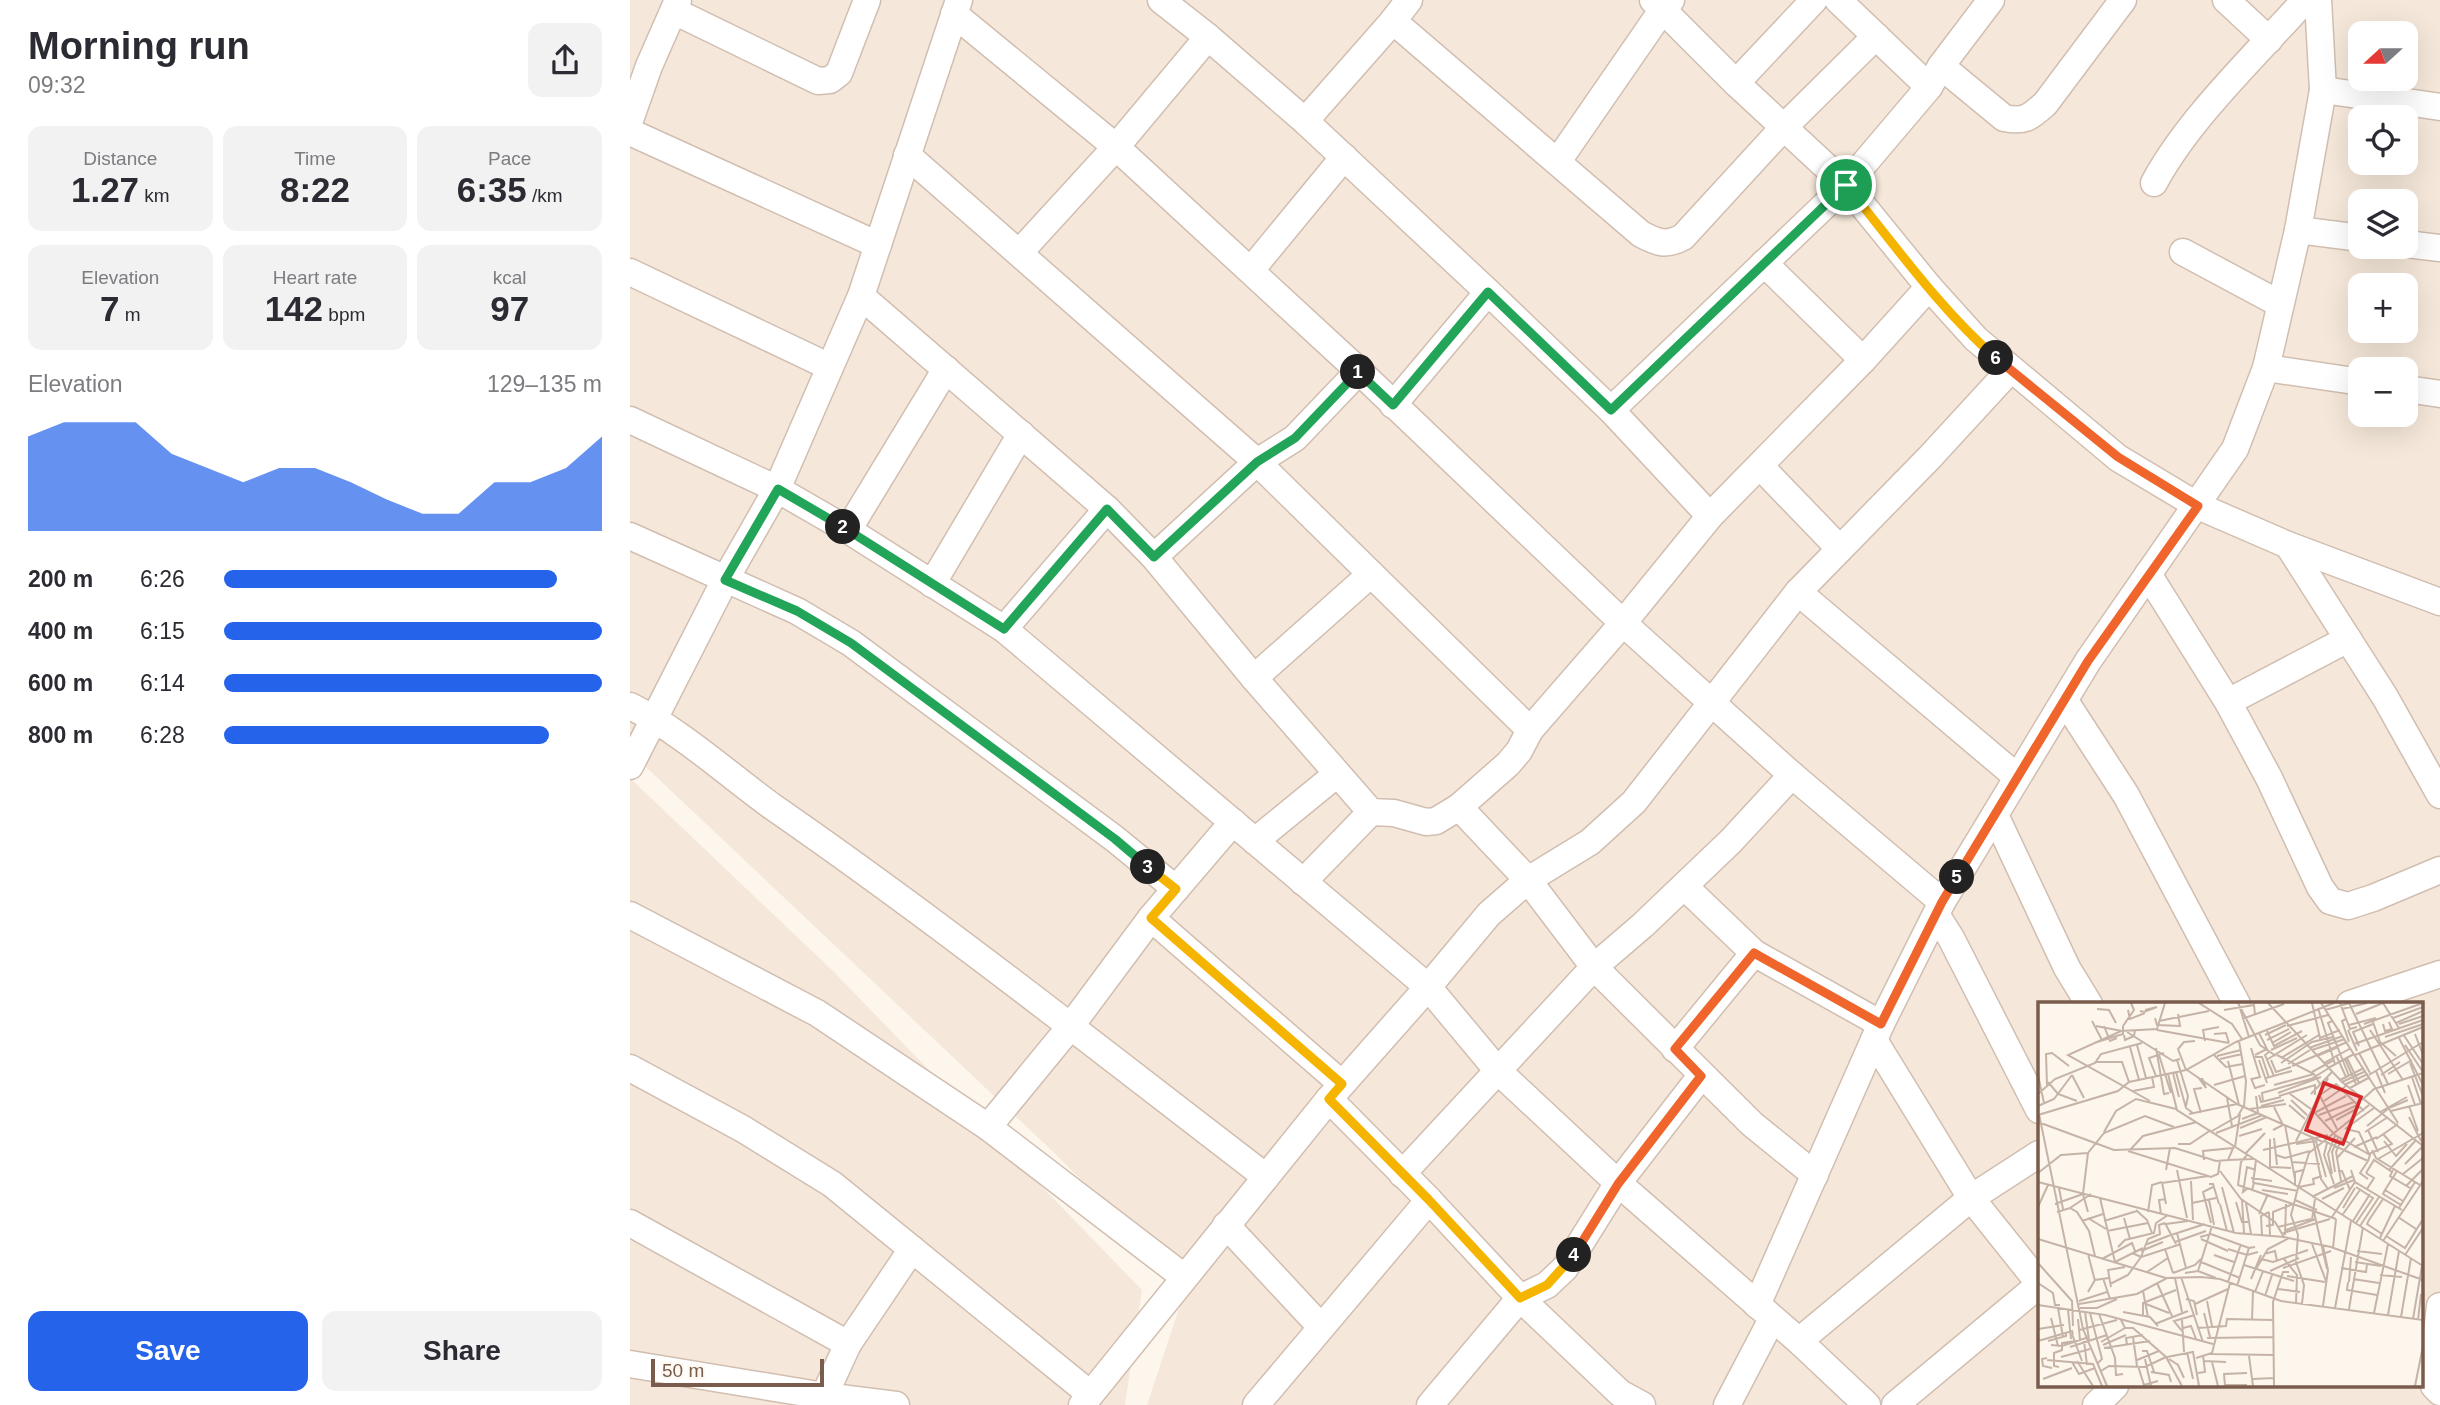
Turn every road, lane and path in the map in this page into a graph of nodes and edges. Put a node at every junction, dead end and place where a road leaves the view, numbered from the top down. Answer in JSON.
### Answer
{"nodes":[{"id":1,"x":867,"y":0,"type":"edge"},
{"id":2,"x":1814,"y":0,"type":"edge"},
{"id":3,"x":1838,"y":0,"type":"edge"},
{"id":4,"x":1991,"y":0,"type":"edge"},
{"id":5,"x":2123,"y":0,"type":"edge"},
{"id":6,"x":2226,"y":0,"type":"edge"},
{"id":7,"x":2305,"y":0,"type":"edge"},
{"id":8,"x":2318,"y":0,"type":"edge"},
{"id":9,"x":1662,"y":3,"type":"edge"},
{"id":10,"x":1174,"y":4,"type":"edge"},
{"id":11,"x":676,"y":6,"type":"edge"},
{"id":12,"x":956,"y":7,"type":"edge"},
{"id":13,"x":1401,"y":10,"type":"edge"},
{"id":14,"x":1876,"y":36,"type":"junction"},
{"id":15,"x":1208,"y":37,"type":"junction"},
{"id":16,"x":2269,"y":40,"type":"junction"},
{"id":17,"x":640,"y":59,"type":"edge"},
{"id":18,"x":1935,"y":76,"type":"junction"},
{"id":19,"x":1736,"y":83,"type":"junction"},
{"id":20,"x":2323,"y":90,"type":"junction"},
{"id":21,"x":2440,"y":107,"type":"edge"},
{"id":22,"x":630,"y":120,"type":"edge"},
{"id":23,"x":1305,"y":121,"type":"junction"},
{"id":24,"x":1784,"y":127,"type":"junction"},
{"id":25,"x":630,"y":132,"type":"edge"},
{"id":26,"x":1115,"y":148,"type":"junction"},
{"id":27,"x":907,"y":155,"type":"junction"},
{"id":28,"x":1344,"y":157,"type":"junction"},
{"id":29,"x":1558,"y":161,"type":"junction"},
{"id":30,"x":2154,"y":183,"type":"dead end"},
{"id":31,"x":1846,"y":185,"type":"junction"},
{"id":32,"x":2298,"y":230,"type":"junction"},
{"id":33,"x":2348,"y":236,"type":"edge"},
{"id":34,"x":877,"y":244,"type":"junction"},
{"id":35,"x":2418,"y":245,"type":"edge"},
{"id":36,"x":2440,"y":248,"type":"edge"},
{"id":37,"x":2183,"y":251,"type":"dead end"},
{"id":38,"x":1018,"y":253,"type":"junction"},
{"id":39,"x":1764,"y":263,"type":"junction"},
{"id":40,"x":1251,"y":270,"type":"junction"},
{"id":41,"x":630,"y":272,"type":"edge"},
{"id":42,"x":1929,"y":287,"type":"junction"},
{"id":43,"x":1488,"y":292,"type":"junction"},
{"id":44,"x":860,"y":296,"type":"junction"},
{"id":45,"x":2280,"y":304,"type":"junction"},
{"id":46,"x":1863,"y":360,"type":"junction"},
{"id":47,"x":830,"y":367,"type":"junction"},
{"id":48,"x":2266,"y":368,"type":"junction"},
{"id":49,"x":946,"y":369,"type":"junction"},
{"id":50,"x":2010,"y":370,"type":"junction"},
{"id":51,"x":1359,"y":371,"type":"junction"},
{"id":52,"x":2348,"y":380,"type":"edge"},
{"id":53,"x":2418,"y":391,"type":"edge"},
{"id":54,"x":2440,"y":394,"type":"edge"},
{"id":55,"x":1393,"y":405,"type":"junction"},
{"id":56,"x":1611,"y":410,"type":"junction"},
{"id":57,"x":630,"y":420,"type":"edge"},
{"id":58,"x":1021,"y":434,"type":"junction"},
{"id":59,"x":1257,"y":462,"type":"junction"},
{"id":60,"x":1760,"y":466,"type":"junction"},
{"id":61,"x":778,"y":489,"type":"junction"},
{"id":62,"x":2198,"y":506,"type":"junction"},
{"id":63,"x":1107,"y":509,"type":"junction"},
{"id":64,"x":1710,"y":516,"type":"junction"},
{"id":65,"x":848,"y":530,"type":"junction"},
{"id":66,"x":630,"y":536,"type":"edge"},
{"id":67,"x":2288,"y":545,"type":"junction"},
{"id":68,"x":1840,"y":549,"type":"junction"},
{"id":69,"x":1154,"y":557,"type":"junction"},
{"id":70,"x":1371,"y":573,"type":"junction"},
{"id":71,"x":2148,"y":574,"type":"junction"},
{"id":72,"x":725,"y":580,"type":"junction"},
{"id":73,"x":932,"y":584,"type":"junction"},
{"id":74,"x":1798,"y":592,"type":"junction"},
{"id":75,"x":2440,"y":602,"type":"edge"},
{"id":76,"x":1623,"y":623,"type":"junction"},
{"id":77,"x":1004,"y":629,"type":"junction"},
{"id":78,"x":2348,"y":639,"type":"junction"},
{"id":79,"x":1254,"y":678,"type":"junction"},
{"id":80,"x":1711,"y":700,"type":"junction"},
{"id":81,"x":2065,"y":701,"type":"junction"},
{"id":82,"x":2228,"y":702,"type":"junction"},
{"id":83,"x":630,"y":706,"type":"edge"},
{"id":84,"x":655,"y":718,"type":"junction"},
{"id":85,"x":1530,"y":730,"type":"junction"},
{"id":86,"x":630,"y":766,"type":"edge"},
{"id":87,"x":1337,"y":774,"type":"junction"},
{"id":88,"x":1792,"y":775,"type":"junction"},
{"id":89,"x":2017,"y":776,"type":"junction"},
{"id":90,"x":2440,"y":795,"type":"edge"},
{"id":91,"x":1459,"y":807,"type":"junction"},
{"id":92,"x":1371,"y":812,"type":"junction"},
{"id":93,"x":1995,"y":815,"type":"junction"},
{"id":94,"x":1233,"y":822,"type":"junction"},
{"id":95,"x":1255,"y":841,"type":"junction"},
{"id":96,"x":2440,"y":870,"type":"edge"},
{"id":97,"x":1528,"y":880,"type":"junction"},
{"id":98,"x":1303,"y":882,"type":"junction"},
{"id":99,"x":1684,"y":886,"type":"junction"},
{"id":100,"x":1176,"y":889,"type":"junction"},
{"id":101,"x":1939,"y":909,"type":"junction"},
{"id":102,"x":630,"y":915,"type":"edge"},
{"id":103,"x":1151,"y":918,"type":"junction"},
{"id":104,"x":1754,"y":953,"type":"junction"},
{"id":105,"x":1594,"y":967,"type":"junction"},
{"id":106,"x":2440,"y":974,"type":"edge"},
{"id":107,"x":1428,"y":987,"type":"junction"},
{"id":108,"x":2089,"y":1002,"type":"edge"},
{"id":109,"x":2235,"y":1002,"type":"edge"},
{"id":110,"x":2356,"y":1002,"type":"edge"},
{"id":111,"x":1070,"y":1027,"type":"junction"},
{"id":112,"x":1878,"y":1032,"type":"junction"},
{"id":113,"x":1675,"y":1049,"type":"junction"},
{"id":114,"x":630,"y":1068,"type":"edge"},
{"id":115,"x":1497,"y":1071,"type":"junction"},
{"id":116,"x":1701,"y":1076,"type":"junction"},
{"id":117,"x":1335,"y":1091,"type":"junction"},
{"id":118,"x":2038,"y":1108,"type":"edge"},
{"id":119,"x":988,"y":1127,"type":"junction"},
{"id":120,"x":2038,"y":1155,"type":"edge"},
{"id":121,"x":1402,"y":1174,"type":"junction"},
{"id":122,"x":1815,"y":1175,"type":"junction"},
{"id":123,"x":1266,"y":1177,"type":"junction"},
{"id":124,"x":1618,"y":1184,"type":"junction"},
{"id":125,"x":1971,"y":1198,"type":"junction"},
{"id":126,"x":1429,"y":1200,"type":"junction"},
{"id":127,"x":630,"y":1223,"type":"edge"},
{"id":128,"x":1226,"y":1225,"type":"junction"},
{"id":129,"x":912,"y":1250,"type":"junction"},
{"id":130,"x":1184,"y":1277,"type":"junction"},
{"id":131,"x":2038,"y":1283,"type":"edge"},
{"id":132,"x":2038,"y":1285,"type":"edge"},
{"id":133,"x":1520,"y":1298,"type":"junction"},
{"id":134,"x":2440,"y":1306,"type":"edge"},
{"id":135,"x":1765,"y":1312,"type":"junction"},
{"id":136,"x":1321,"y":1327,"type":"junction"},
{"id":137,"x":1799,"y":1341,"type":"junction"},
{"id":138,"x":2428,"y":1343,"type":"edge"},
{"id":139,"x":848,"y":1344,"type":"junction"},
{"id":140,"x":630,"y":1364,"type":"edge"},
{"id":141,"x":2113,"y":1388,"type":"edge"},
{"id":142,"x":2440,"y":1392,"type":"edge"},
{"id":143,"x":824,"y":1396,"type":"junction"},
{"id":144,"x":1086,"y":1400,"type":"edge"},
{"id":145,"x":1624,"y":1401,"type":"edge"},
{"id":146,"x":896,"y":1405,"type":"edge"},
{"id":147,"x":1256,"y":1405,"type":"edge"},
{"id":148,"x":1430,"y":1405,"type":"edge"},
{"id":149,"x":1727,"y":1405,"type":"edge"},
{"id":150,"x":1867,"y":1405,"type":"edge"},
{"id":151,"x":1895,"y":1405,"type":"edge"},
{"id":152,"x":2096,"y":1405,"type":"edge"}],
"edges":[{"from":1,"to":11,"type":"street"},
{"from":2,"to":19,"type":"street"},
{"from":3,"to":14,"type":"street"},
{"from":4,"to":18,"type":"street"},
{"from":5,"to":18,"type":"street"},
{"from":6,"to":16,"type":"street"},
{"from":7,"to":16,"type":"street"},
{"from":8,"to":20,"type":"street"},
{"from":9,"to":19,"type":"street"},
{"from":9,"to":29,"type":"street"},
{"from":10,"to":15,"type":"street"},
{"from":11,"to":17,"type":"street"},
{"from":12,"to":26,"type":"street"},
{"from":12,"to":27,"type":"street"},
{"from":13,"to":23,"type":"street"},
{"from":13,"to":29,"type":"street"},
{"from":14,"to":18,"type":"street"},
{"from":14,"to":24,"type":"street"},
{"from":15,"to":23,"type":"street"},
{"from":15,"to":26,"type":"street"},
{"from":16,"to":30,"type":"street"},
{"from":17,"to":22,"type":"street"},
{"from":18,"to":31,"type":"street"},
{"from":19,"to":24,"type":"street"},
{"from":20,"to":21,"type":"street"},
{"from":20,"to":32,"type":"street"},
{"from":23,"to":28,"type":"street"},
{"from":24,"to":29,"type":"street"},
{"from":24,"to":31,"type":"street"},
{"from":25,"to":34,"type":"street"},
{"from":26,"to":38,"type":"street"},
{"from":26,"to":40,"type":"street"},
{"from":27,"to":34,"type":"street"},
{"from":27,"to":38,"type":"street"},
{"from":28,"to":40,"type":"street"},
{"from":28,"to":43,"type":"street"},
{"from":31,"to":39,"type":"street"},
{"from":31,"to":42,"type":"street"},
{"from":32,"to":33,"type":"street"},
{"from":32,"to":45,"type":"street"},
{"from":34,"to":44,"type":"street"},
{"from":35,"to":36,"type":"street"},
{"from":37,"to":45,"type":"street"},
{"from":38,"to":59,"type":"street"},
{"from":39,"to":46,"type":"street"},
{"from":39,"to":56,"type":"street"},
{"from":40,"to":51,"type":"street"},
{"from":41,"to":47,"type":"street"},
{"from":42,"to":46,"type":"street"},
{"from":42,"to":50,"type":"street"},
{"from":43,"to":55,"type":"street"},
{"from":43,"to":56,"type":"street"},
{"from":44,"to":47,"type":"street"},
{"from":44,"to":49,"type":"street"},
{"from":45,"to":48,"type":"street"},
{"from":46,"to":60,"type":"street"},
{"from":47,"to":61,"type":"street"},
{"from":48,"to":52,"type":"street"},
{"from":48,"to":62,"type":"street"},
{"from":49,"to":58,"type":"street"},
{"from":49,"to":65,"type":"street"},
{"from":50,"to":62,"type":"street"},
{"from":50,"to":68,"type":"street"},
{"from":51,"to":55,"type":"street"},
{"from":51,"to":59,"type":"street"},
{"from":53,"to":54,"type":"street"},
{"from":55,"to":76,"type":"street"},
{"from":56,"to":64,"type":"street"},
{"from":57,"to":61,"type":"street"},
{"from":58,"to":63,"type":"street"},
{"from":58,"to":73,"type":"street"},
{"from":59,"to":69,"type":"street"},
{"from":59,"to":70,"type":"street"},
{"from":60,"to":64,"type":"street"},
{"from":60,"to":68,"type":"street"},
{"from":61,"to":65,"type":"street"},
{"from":61,"to":72,"type":"street"},
{"from":62,"to":67,"type":"street"},
{"from":62,"to":71,"type":"street"},
{"from":63,"to":69,"type":"street"},
{"from":63,"to":77,"type":"street"},
{"from":64,"to":76,"type":"street"},
{"from":65,"to":73,"type":"street"},
{"from":66,"to":72,"type":"street"},
{"from":67,"to":75,"type":"street"},
{"from":67,"to":78,"type":"street"},
{"from":68,"to":74,"type":"street"},
{"from":69,"to":79,"type":"street"},
{"from":70,"to":79,"type":"street"},
{"from":70,"to":85,"type":"street"},
{"from":71,"to":81,"type":"street"},
{"from":71,"to":82,"type":"street"},
{"from":72,"to":84,"type":"street"},
{"from":72,"to":100,"type":"street"},
{"from":73,"to":77,"type":"street"},
{"from":74,"to":80,"type":"street"},
{"from":74,"to":89,"type":"street"},
{"from":76,"to":80,"type":"street"},
{"from":76,"to":85,"type":"street"},
{"from":77,"to":94,"type":"street"},
{"from":78,"to":82,"type":"street"},
{"from":78,"to":90,"type":"street"},
{"from":79,"to":87,"type":"street"},
{"from":80,"to":88,"type":"street"},
{"from":80,"to":97,"type":"street"},
{"from":81,"to":89,"type":"street"},
{"from":81,"to":109,"type":"street"},
{"from":82,"to":96,"type":"street"},
{"from":83,"to":84,"type":"street"},
{"from":84,"to":86,"type":"street"},
{"from":84,"to":111,"type":"street"},
{"from":85,"to":91,"type":"street"},
{"from":87,"to":92,"type":"street"},
{"from":87,"to":95,"type":"street"},
{"from":88,"to":99,"type":"street"},
{"from":88,"to":101,"type":"street"},
{"from":89,"to":93,"type":"street"},
{"from":91,"to":92,"type":"street"},
{"from":91,"to":97,"type":"street"},
{"from":92,"to":98,"type":"street"},
{"from":93,"to":101,"type":"street"},
{"from":93,"to":108,"type":"street"},
{"from":94,"to":95,"type":"street"},
{"from":94,"to":100,"type":"street"},
{"from":95,"to":98,"type":"street"},
{"from":97,"to":105,"type":"street"},
{"from":97,"to":107,"type":"street"},
{"from":98,"to":107,"type":"street"},
{"from":99,"to":104,"type":"street"},
{"from":99,"to":105,"type":"street"},
{"from":100,"to":103,"type":"street"},
{"from":101,"to":112,"type":"street"},
{"from":101,"to":118,"type":"street"},
{"from":102,"to":119,"type":"street"},
{"from":103,"to":111,"type":"street"},
{"from":103,"to":117,"type":"street"},
{"from":104,"to":112,"type":"street"},
{"from":104,"to":113,"type":"street"},
{"from":105,"to":113,"type":"street"},
{"from":105,"to":115,"type":"street"},
{"from":106,"to":110,"type":"street"},
{"from":107,"to":115,"type":"street"},
{"from":107,"to":117,"type":"street"},
{"from":111,"to":119,"type":"street"},
{"from":111,"to":123,"type":"street"},
{"from":112,"to":122,"type":"street"},
{"from":112,"to":125,"type":"street"},
{"from":113,"to":116,"type":"street"},
{"from":114,"to":129,"type":"street"},
{"from":115,"to":121,"type":"street"},
{"from":115,"to":124,"type":"street"},
{"from":116,"to":122,"type":"street"},
{"from":116,"to":124,"type":"street"},
{"from":117,"to":121,"type":"street"},
{"from":117,"to":123,"type":"street"},
{"from":119,"to":130,"type":"street"},
{"from":120,"to":125,"type":"street"},
{"from":121,"to":126,"type":"street"},
{"from":122,"to":135,"type":"street"},
{"from":123,"to":128,"type":"street"},
{"from":124,"to":133,"type":"street"},
{"from":124,"to":135,"type":"street"},
{"from":125,"to":131,"type":"street"},
{"from":125,"to":137,"type":"street"},
{"from":126,"to":133,"type":"street"},
{"from":126,"to":136,"type":"street"},
{"from":127,"to":139,"type":"street"},
{"from":128,"to":130,"type":"street"},
{"from":128,"to":136,"type":"street"},
{"from":129,"to":139,"type":"street"},
{"from":129,"to":144,"type":"street"},
{"from":130,"to":144,"type":"street"},
{"from":132,"to":151,"type":"street"},
{"from":133,"to":145,"type":"street"},
{"from":133,"to":148,"type":"street"},
{"from":134,"to":138,"type":"street"},
{"from":135,"to":137,"type":"street"},
{"from":135,"to":149,"type":"street"},
{"from":136,"to":147,"type":"street"},
{"from":137,"to":150,"type":"street"},
{"from":138,"to":142,"type":"street"},
{"from":139,"to":143,"type":"street"},
{"from":140,"to":143,"type":"street"},
{"from":141,"to":152,"type":"street"},
{"from":143,"to":146,"type":"street"}]}
